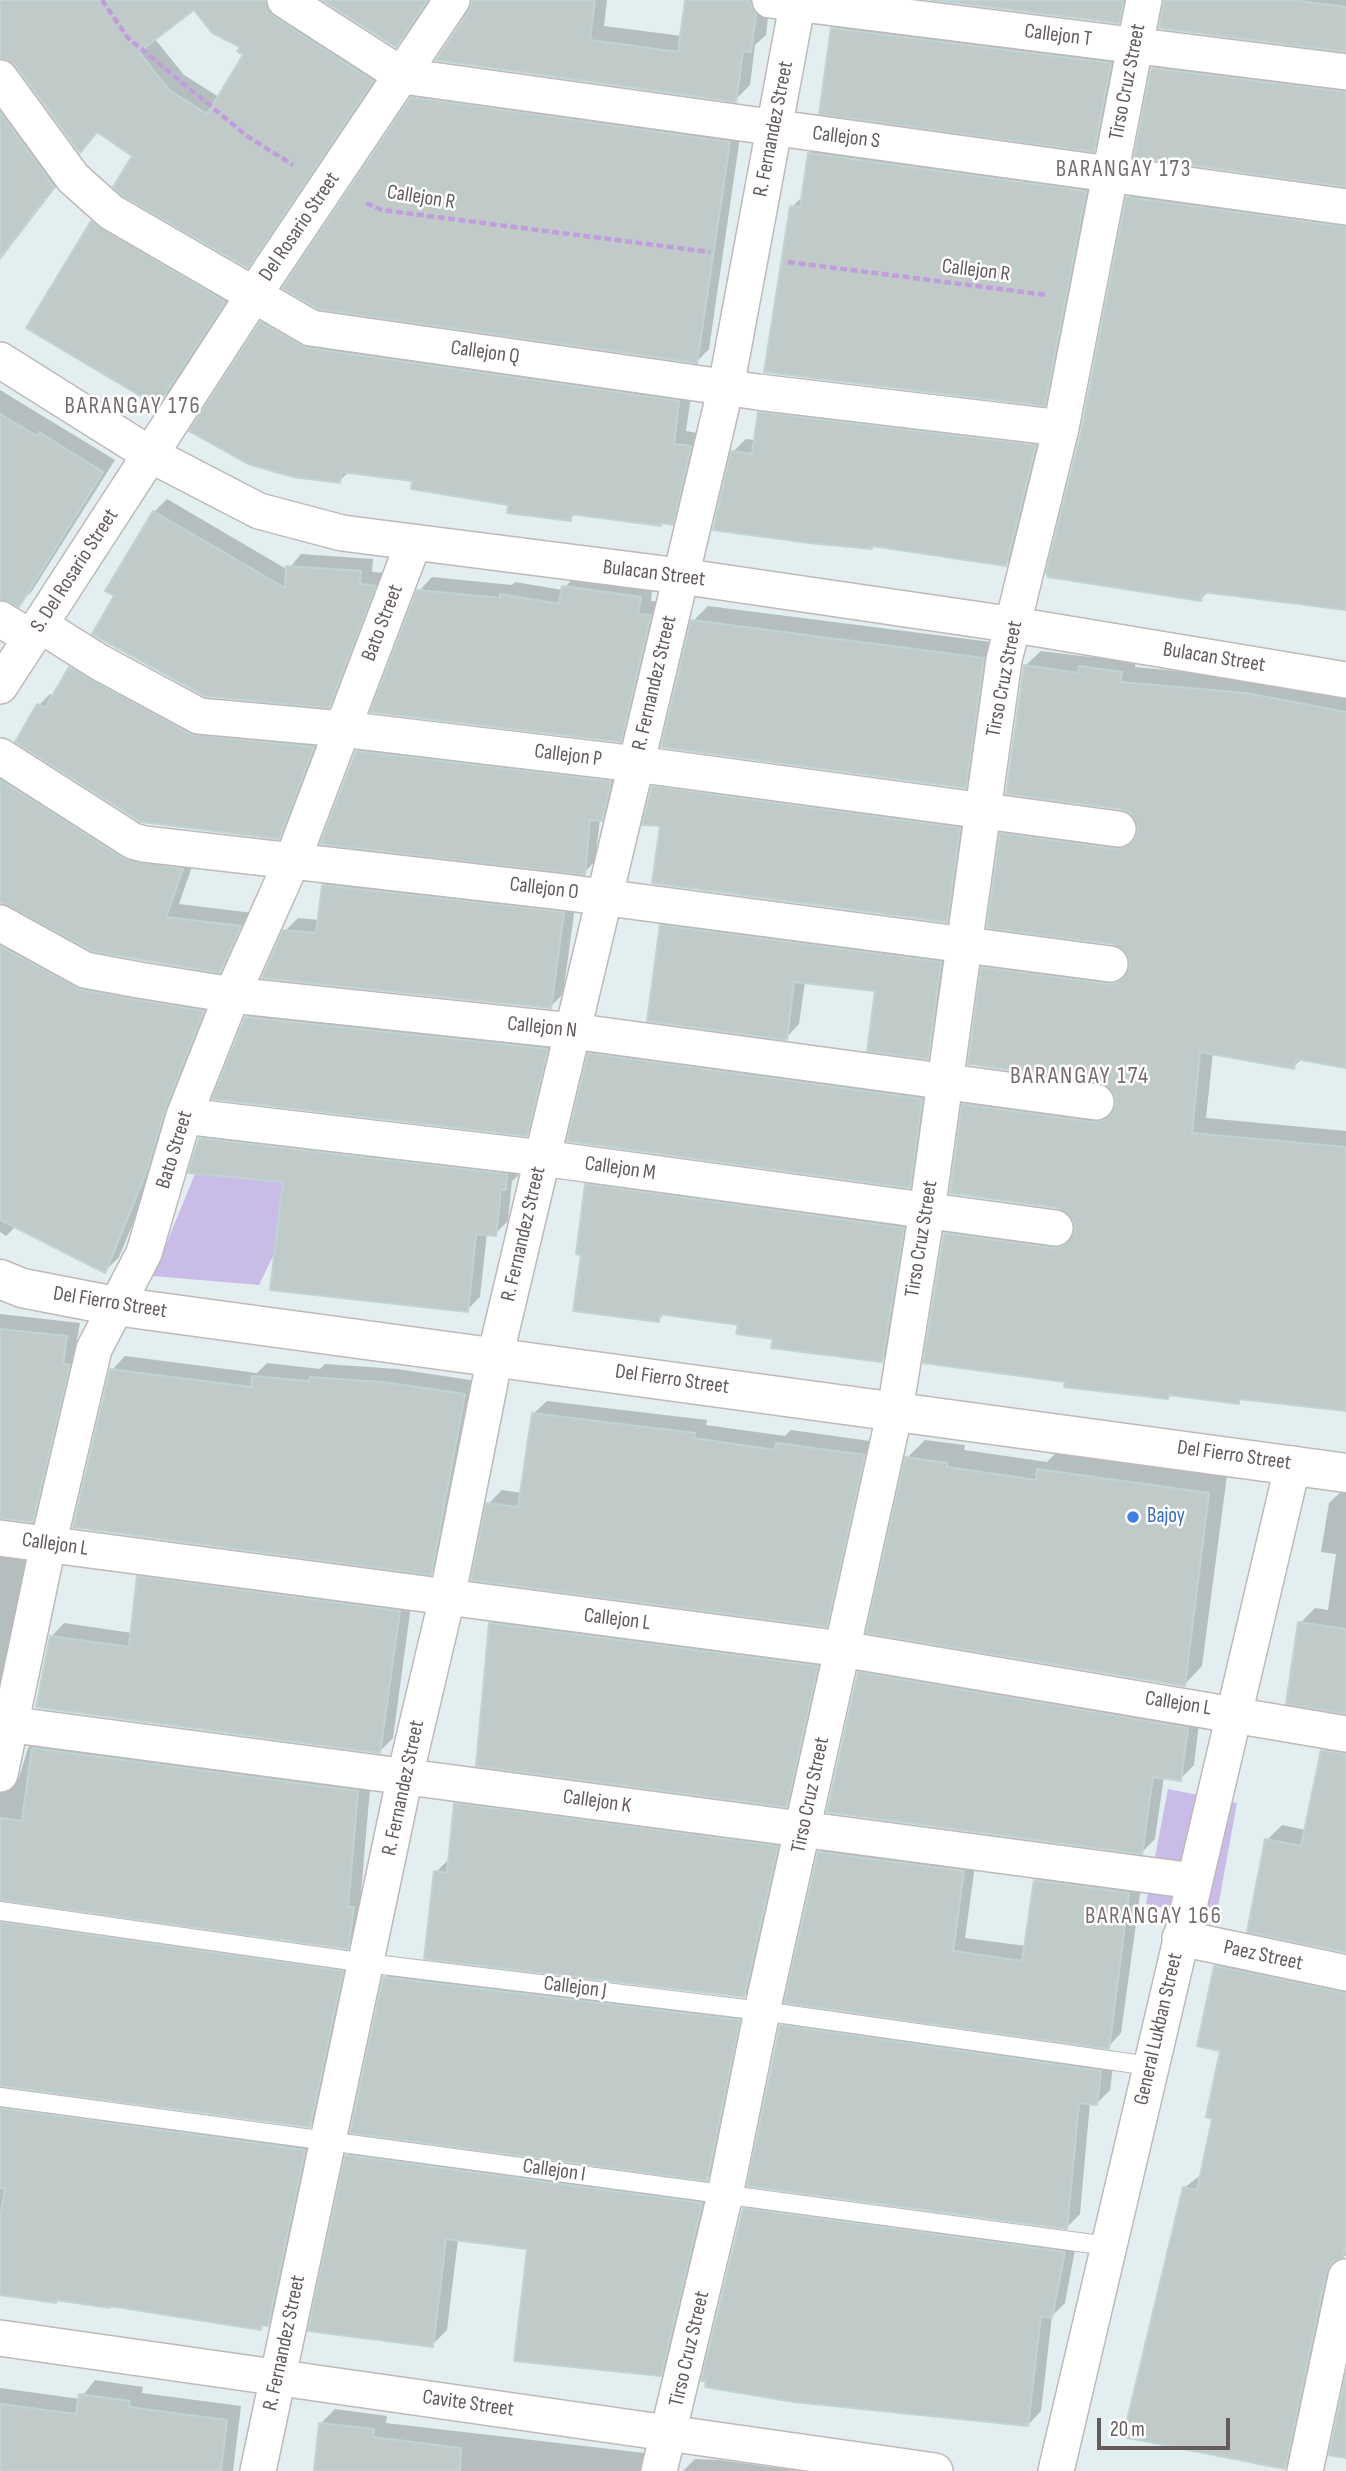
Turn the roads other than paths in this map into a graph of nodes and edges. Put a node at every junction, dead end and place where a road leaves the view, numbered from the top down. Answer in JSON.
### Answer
{"nodes":[{"id":1,"x":285,"y":0,"type":"edge"},
{"id":2,"x":452,"y":0,"type":"edge"},
{"id":3,"x":1143,"y":0,"type":"edge"},
{"id":4,"x":788,"y":1,"type":"edge"},
{"id":5,"x":1135,"y":45,"type":"junction"},
{"id":6,"x":1346,"y":72,"type":"edge"},
{"id":7,"x":402,"y":76,"type":"junction"},
{"id":8,"x":0,"y":78,"type":"edge"},
{"id":9,"x":774,"y":129,"type":"junction"},
{"id":10,"x":1110,"y":173,"type":"junction"},
{"id":11,"x":1346,"y":207,"type":"edge"},
{"id":12,"x":255,"y":293,"type":"junction"},
{"id":13,"x":0,"y":360,"type":"edge"},
{"id":14,"x":726,"y":387,"type":"junction"},
{"id":15,"x":1061,"y":428,"type":"junction"},
{"id":16,"x":151,"y":455,"type":"junction"},
{"id":17,"x":413,"y":544,"type":"junction"},
{"id":18,"x":680,"y":576,"type":"junction"},
{"id":19,"x":0,"y":619,"type":"edge"},
{"id":20,"x":1015,"y":625,"type":"junction"},
{"id":21,"x":35,"y":631,"type":"junction"},
{"id":22,"x":1346,"y":680,"type":"edge"},
{"id":23,"x":0,"y":686,"type":"edge"},
{"id":24,"x":342,"y":729,"type":"junction"},
{"id":25,"x":0,"y":756,"type":"edge"},
{"id":26,"x":636,"y":764,"type":"junction"},
{"id":27,"x":984,"y":810,"type":"junction"},
{"id":28,"x":1118,"y":829,"type":"dead end"},
{"id":29,"x":293,"y":859,"type":"junction"},
{"id":30,"x":604,"y":897,"type":"junction"},
{"id":31,"x":0,"y":923,"type":"edge"},
{"id":32,"x":965,"y":945,"type":"junction"},
{"id":33,"x":1110,"y":964,"type":"dead end"},
{"id":34,"x":232,"y":995,"type":"junction"},
{"id":35,"x":572,"y":1031,"type":"junction"},
{"id":36,"x":944,"y":1082,"type":"junction"},
{"id":37,"x":1096,"y":1102,"type":"dead end"},
{"id":38,"x":184,"y":1116,"type":"junction"},
{"id":39,"x":542,"y":1158,"type":"junction"},
{"id":40,"x":927,"y":1212,"type":"junction"},
{"id":41,"x":1055,"y":1228,"type":"dead end"},
{"id":42,"x":0,"y":1279,"type":"edge"},
{"id":43,"x":115,"y":1306,"type":"junction"},
{"id":44,"x":495,"y":1357,"type":"junction"},
{"id":45,"x":895,"y":1410,"type":"junction"},
{"id":46,"x":1293,"y":1464,"type":"junction"},
{"id":47,"x":1346,"y":1473,"type":"edge"},
{"id":48,"x":0,"y":1538,"type":"edge"},
{"id":49,"x":48,"y":1545,"type":"junction"},
{"id":50,"x":447,"y":1598,"type":"junction"},
{"id":51,"x":842,"y":1649,"type":"junction"},
{"id":52,"x":1233,"y":1713,"type":"junction"},
{"id":53,"x":6,"y":1724,"type":"edge"},
{"id":54,"x":1346,"y":1734,"type":"edge"},
{"id":55,"x":0,"y":1774,"type":"edge"},
{"id":56,"x":405,"y":1776,"type":"junction"},
{"id":57,"x":804,"y":1830,"type":"junction"},
{"id":58,"x":1194,"y":1881,"type":"junction"},
{"id":59,"x":0,"y":1910,"type":"edge"},
{"id":60,"x":1180,"y":1938,"type":"junction"},
{"id":61,"x":366,"y":1963,"type":"junction"},
{"id":62,"x":1346,"y":1973,"type":"edge"},
{"id":63,"x":762,"y":2011,"type":"junction"},
{"id":64,"x":1150,"y":2066,"type":"junction"},
{"id":65,"x":0,"y":2096,"type":"edge"},
{"id":66,"x":327,"y":2140,"type":"junction"},
{"id":67,"x":725,"y":2195,"type":"junction"},
{"id":68,"x":1108,"y":2246,"type":"junction"},
{"id":69,"x":1346,"y":2277,"type":"edge"},
{"id":70,"x":0,"y":2338,"type":"edge"},
{"id":71,"x":277,"y":2377,"type":"junction"},
{"id":72,"x":670,"y":2434,"type":"junction"},
{"id":73,"x":258,"y":2471,"type":"edge"},
{"id":74,"x":659,"y":2471,"type":"edge"},
{"id":75,"x":935,"y":2471,"type":"edge"},
{"id":76,"x":1056,"y":2471,"type":"edge"},
{"id":77,"x":1306,"y":2471,"type":"edge"}],
"edges":[{"from":1,"to":7,"type":"street","name":"Callejon S"},
{"from":2,"to":7,"type":"street","name":"Del Rosario Street"},
{"from":3,"to":5,"type":"street","name":"Tirso Cruz Street"},
{"from":4,"to":5,"type":"street","name":"Callejon T"},
{"from":4,"to":9,"type":"street","name":"R. Fernandez Street"},
{"from":5,"to":6,"type":"street","name":"Callejon T"},
{"from":5,"to":10,"type":"street","name":"Tirso Cruz Street"},
{"from":7,"to":9,"type":"street","name":"Callejon S"},
{"from":7,"to":12,"type":"street","name":"Del Rosario Street"},
{"from":8,"to":12,"type":"street","name":"Callejon Q"},
{"from":9,"to":10,"type":"street","name":"Callejon S"},
{"from":9,"to":14,"type":"street","name":"R. Fernandez Street"},
{"from":10,"to":11,"type":"street","name":"Callejon S"},
{"from":10,"to":15,"type":"street","name":"Tirso Cruz Street"},
{"from":12,"to":14,"type":"street","name":"Callejon Q"},
{"from":12,"to":16,"type":"street","name":"Del Rosario Street"},
{"from":13,"to":16,"type":"street","name":"Bulacan Street"},
{"from":14,"to":15,"type":"street","name":"Callejon Q"},
{"from":14,"to":18,"type":"street","name":"R. Fernandez Street"},
{"from":15,"to":20,"type":"street","name":"Tirso Cruz Street"},
{"from":16,"to":17,"type":"street","name":"Bulacan Street"},
{"from":16,"to":21,"type":"street","name":"S. Del Rosario Street"},
{"from":17,"to":18,"type":"street","name":"Bulacan Street"},
{"from":17,"to":24,"type":"street","name":"Bato Street"},
{"from":18,"to":20,"type":"street","name":"Bulacan Street"},
{"from":18,"to":26,"type":"street","name":"R. Fernandez Street"},
{"from":19,"to":21,"type":"street","name":"Callejon P"},
{"from":20,"to":22,"type":"street","name":"Bulacan Street"},
{"from":20,"to":27,"type":"street","name":"Tirso Cruz Street"},
{"from":21,"to":23,"type":"street","name":"S. Del Rosario Street"},
{"from":21,"to":24,"type":"street","name":"Callejon P"},
{"from":24,"to":26,"type":"street","name":"Callejon P"},
{"from":24,"to":29,"type":"street","name":"Bato Street"},
{"from":25,"to":29,"type":"street","name":"Callejon O"},
{"from":26,"to":27,"type":"street","name":"Callejon P"},
{"from":26,"to":30,"type":"street","name":"R. Fernandez Street"},
{"from":27,"to":28,"type":"street","name":"Callejon P"},
{"from":27,"to":32,"type":"street","name":"Tirso Cruz Street"},
{"from":29,"to":30,"type":"street","name":"Callejon O"},
{"from":29,"to":34,"type":"street","name":"Bato Street"},
{"from":30,"to":32,"type":"street","name":"Callejon O"},
{"from":30,"to":35,"type":"street","name":"R. Fernandez Street"},
{"from":31,"to":34,"type":"street","name":"Callejon N"},
{"from":32,"to":33,"type":"street","name":"Callejon O"},
{"from":32,"to":36,"type":"street","name":"Tirso Cruz Street"},
{"from":34,"to":35,"type":"street","name":"Callejon N"},
{"from":34,"to":38,"type":"street","name":"Bato Street"},
{"from":35,"to":36,"type":"street","name":"Callejon N"},
{"from":35,"to":39,"type":"street","name":"R. Fernandez Street"},
{"from":36,"to":37,"type":"street","name":"Callejon N"},
{"from":36,"to":40,"type":"street","name":"Tirso Cruz Street"},
{"from":38,"to":39,"type":"street","name":"Callejon M"},
{"from":38,"to":43,"type":"street","name":"Bato Street"},
{"from":39,"to":40,"type":"street","name":"Callejon M"},
{"from":39,"to":44,"type":"street","name":"R. Fernandez Street"},
{"from":40,"to":41,"type":"street","name":"Callejon M"},
{"from":40,"to":45,"type":"street","name":"Tirso Cruz Street"},
{"from":42,"to":43,"type":"street","name":"Del Fierro Street"},
{"from":43,"to":44,"type":"street","name":"Del Fierro Street"},
{"from":43,"to":49,"type":"street","name":"Bato Street"},
{"from":44,"to":45,"type":"street","name":"Del Fierro Street"},
{"from":44,"to":50,"type":"street","name":"R. Fernandez Street"},
{"from":45,"to":46,"type":"street","name":"Del Fierro Street"},
{"from":45,"to":51,"type":"street","name":"Tirso Cruz Street"},
{"from":46,"to":47,"type":"street","name":"Del Fierro Street"},
{"from":46,"to":52,"type":"street","name":"General Lukban Street"},
{"from":48,"to":49,"type":"street","name":"Callejon L"},
{"from":49,"to":50,"type":"street","name":"Callejon L"},
{"from":49,"to":53,"type":"street","name":"Bato Street"},
{"from":50,"to":51,"type":"street","name":"Callejon L"},
{"from":50,"to":56,"type":"street","name":"R. Fernandez Street"},
{"from":51,"to":52,"type":"street","name":"Callejon L"},
{"from":51,"to":57,"type":"street","name":"Tirso Cruz Street"},
{"from":52,"to":54,"type":"street","name":"Callejon L"},
{"from":52,"to":58,"type":"street","name":"General Lukban Street"},
{"from":53,"to":55,"type":"street","name":"Bato Street"},
{"from":53,"to":56,"type":"street","name":"Callejon K"},
{"from":56,"to":57,"type":"street","name":"Callejon K"},
{"from":56,"to":61,"type":"street","name":"R. Fernandez Street"},
{"from":57,"to":58,"type":"street","name":"Callejon K"},
{"from":57,"to":63,"type":"street","name":"Tirso Cruz Street"},
{"from":58,"to":60,"type":"street","name":"General Lukban Street"},
{"from":59,"to":61,"type":"lane","name":"Callejon J"},
{"from":60,"to":62,"type":"street","name":"Paez Street"},
{"from":60,"to":64,"type":"street","name":"General Lukban Street"},
{"from":61,"to":63,"type":"lane","name":"Callejon J"},
{"from":61,"to":66,"type":"street","name":"R. Fernandez Street"},
{"from":63,"to":64,"type":"lane","name":"Callejon J"},
{"from":63,"to":67,"type":"street","name":"Tirso Cruz Street"},
{"from":64,"to":68,"type":"street","name":"General Lukban Street"},
{"from":65,"to":66,"type":"lane","name":"Callejon I"},
{"from":66,"to":67,"type":"lane","name":"Callejon I"},
{"from":66,"to":71,"type":"street","name":"R. Fernandez Street"},
{"from":67,"to":68,"type":"lane","name":"Callejon I"},
{"from":67,"to":72,"type":"street","name":"Tirso Cruz Street"},
{"from":68,"to":76,"type":"street","name":"General Lukban Street"},
{"from":69,"to":77,"type":"street"},
{"from":70,"to":71,"type":"street","name":"Cavite Street"},
{"from":71,"to":72,"type":"street","name":"Cavite Street"},
{"from":71,"to":73,"type":"street","name":"R. Fernandez Street"},
{"from":72,"to":74,"type":"street","name":"Tirso Cruz Street"},
{"from":72,"to":75,"type":"street","name":"Cavite Street"}]}
